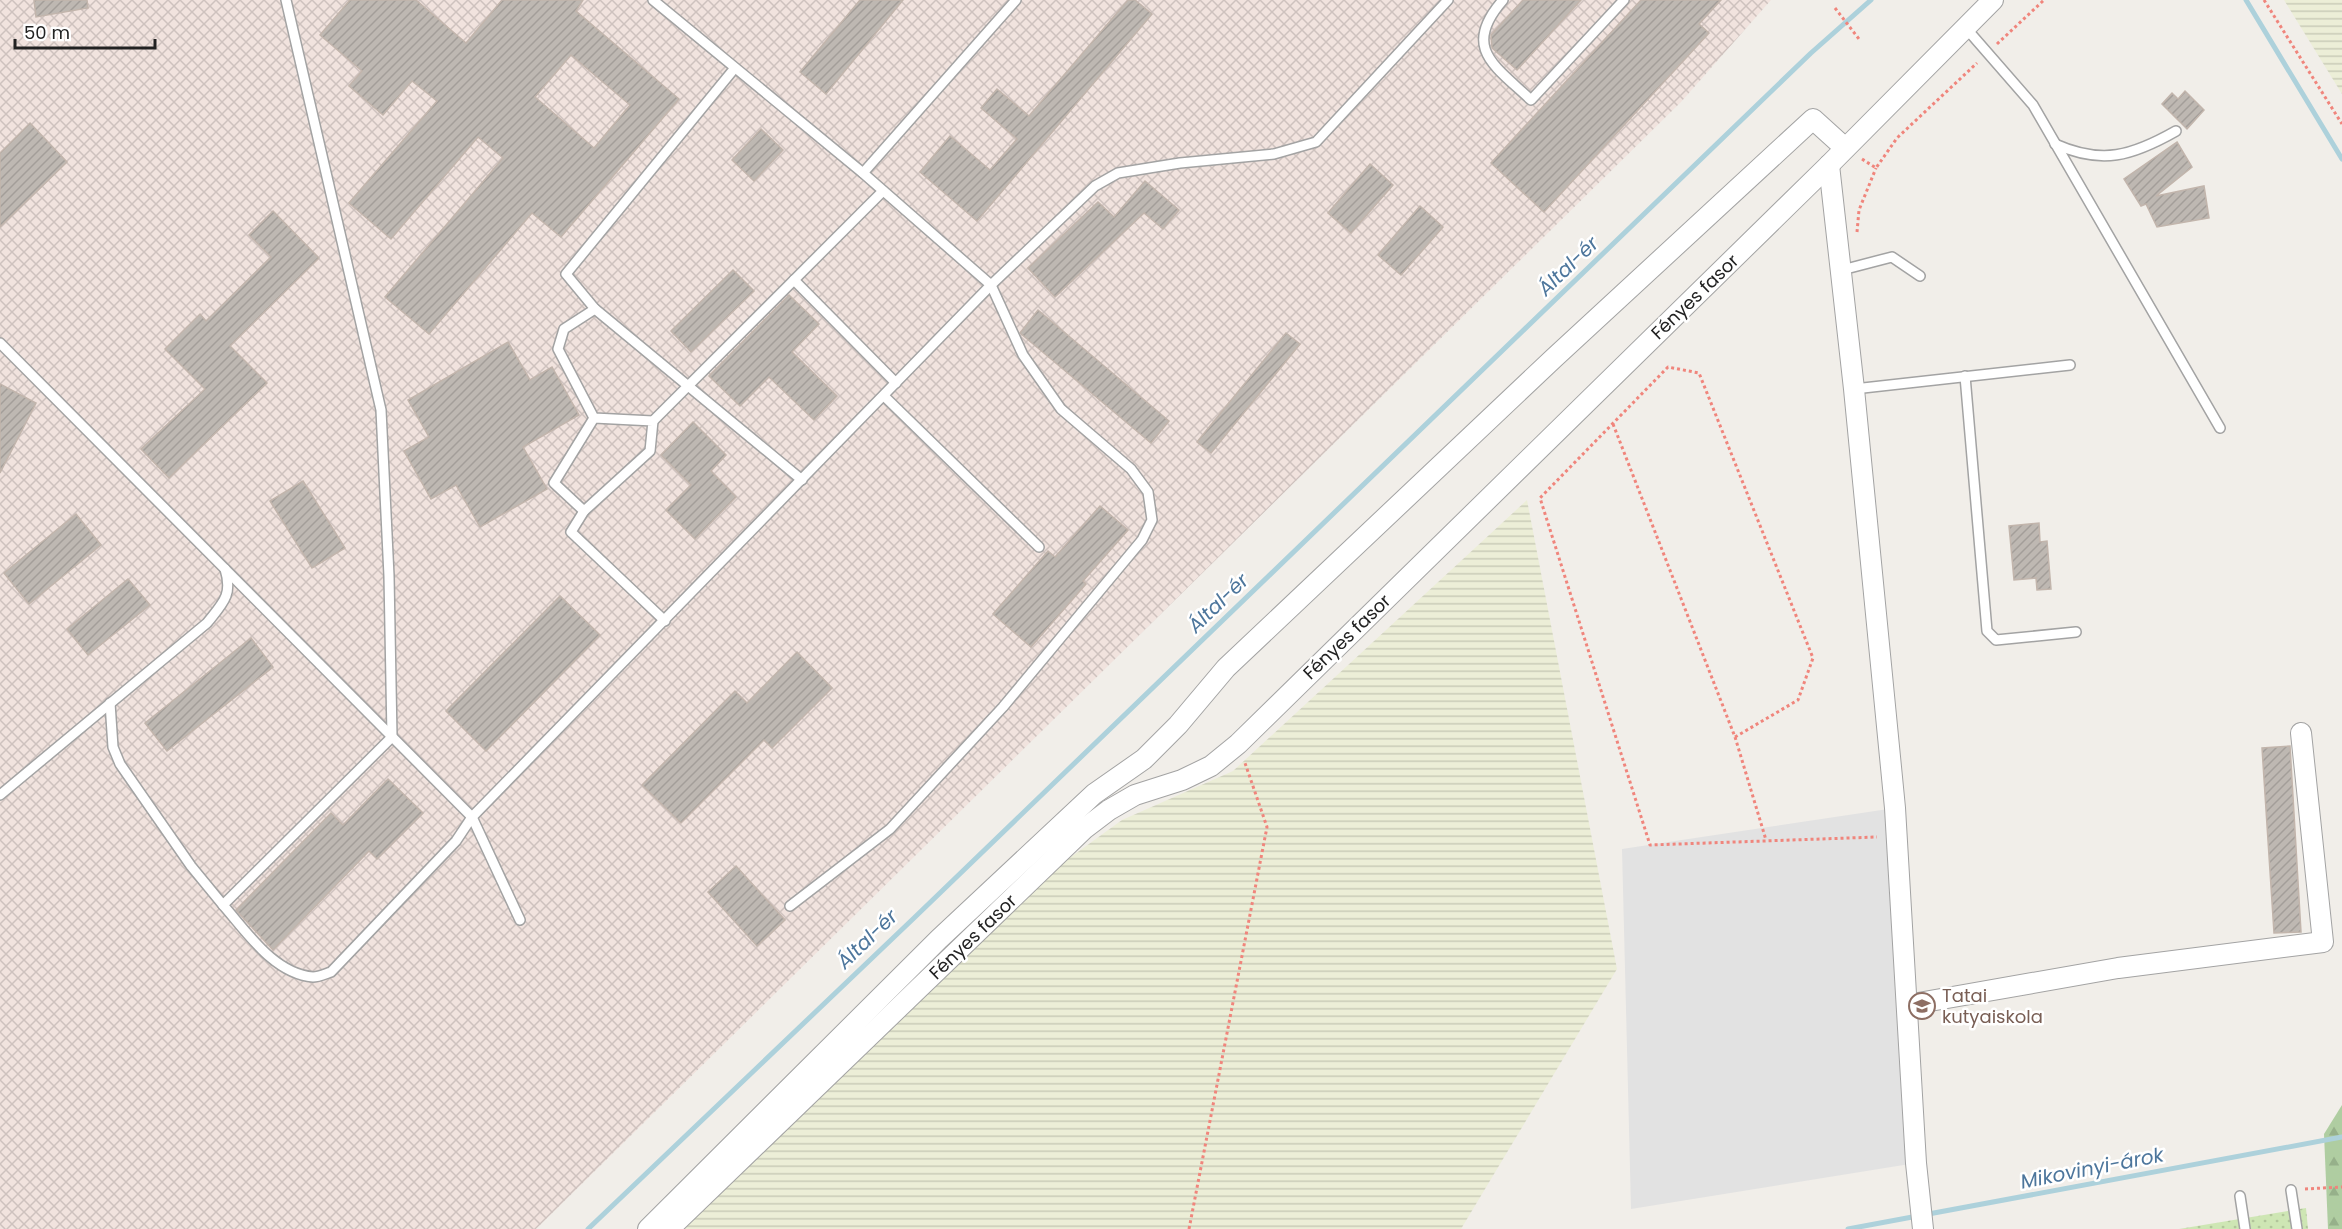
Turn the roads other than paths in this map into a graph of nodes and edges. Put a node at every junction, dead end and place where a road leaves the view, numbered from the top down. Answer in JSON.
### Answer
{"nodes":[{"id":1,"x":286,"y":0,"type":"edge"},
{"id":2,"x":653,"y":0,"type":"edge"},
{"id":3,"x":1016,"y":0,"type":"edge"},
{"id":4,"x":1448,"y":0,"type":"edge"},
{"id":5,"x":1503,"y":0,"type":"edge"},
{"id":6,"x":1624,"y":0,"type":"edge"},
{"id":7,"x":1993,"y":0,"type":"edge"},
{"id":8,"x":1965,"y":27,"type":"junction"},
{"id":9,"x":734,"y":69,"type":"junction"},
{"id":10,"x":2176,"y":131,"type":"dead end"},
{"id":11,"x":2055,"y":144,"type":"junction"},
{"id":12,"x":1845,"y":148,"type":"junction"},
{"id":13,"x":1828,"y":165,"type":"junction"},
{"id":14,"x":862,"y":173,"type":"junction"},
{"id":15,"x":883,"y":190,"type":"junction"},
{"id":16,"x":1850,"y":268,"type":"junction"},
{"id":17,"x":1920,"y":276,"type":"dead end"},
{"id":18,"x":794,"y":280,"type":"junction"},
{"id":19,"x":991,"y":285,"type":"junction"},
{"id":20,"x":595,"y":309,"type":"junction"},
{"id":21,"x":0,"y":343,"type":"edge"},
{"id":22,"x":2070,"y":364,"type":"dead end"},
{"id":23,"x":1965,"y":376,"type":"junction"},
{"id":24,"x":896,"y":383,"type":"junction"},
{"id":25,"x":688,"y":386,"type":"junction"},
{"id":26,"x":1854,"y":389,"type":"junction"},
{"id":27,"x":884,"y":396,"type":"junction"},
{"id":28,"x":594,"y":418,"type":"junction"},
{"id":29,"x":653,"y":421,"type":"junction"},
{"id":30,"x":2220,"y":428,"type":"dead end"},
{"id":31,"x":802,"y":480,"type":"junction"},
{"id":32,"x":584,"y":510,"type":"junction"},
{"id":33,"x":1039,"y":548,"type":"dead end"},
{"id":34,"x":224,"y":568,"type":"junction"},
{"id":35,"x":665,"y":621,"type":"junction"},
{"id":36,"x":2076,"y":632,"type":"dead end"},
{"id":37,"x":110,"y":704,"type":"junction"},
{"id":38,"x":2301,"y":733,"type":"dead end"},
{"id":39,"x":392,"y":737,"type":"junction"},
{"id":40,"x":0,"y":795,"type":"edge"},
{"id":41,"x":472,"y":817,"type":"junction"},
{"id":42,"x":223,"y":905,"type":"junction"},
{"id":43,"x":790,"y":906,"type":"dead end"},
{"id":44,"x":520,"y":920,"type":"dead end"},
{"id":45,"x":1907,"y":1005,"type":"junction"},
{"id":46,"x":2291,"y":1190,"type":"road end"},
{"id":47,"x":2240,"y":1196,"type":"dead end"},
{"id":48,"x":1923,"y":1228,"type":"edge"},
{"id":49,"x":648,"y":1229,"type":"edge"},
{"id":50,"x":669,"y":1229,"type":"edge"},
{"id":51,"x":2245,"y":1229,"type":"edge"},
{"id":52,"x":2297,"y":1229,"type":"edge"}],
"edges":[{"from":1,"to":39,"type":"lane"},
{"from":2,"to":9,"type":"lane"},
{"from":3,"to":14,"type":"lane"},
{"from":4,"to":19,"type":"lane"},
{"from":5,"to":6,"type":"lane"},
{"from":7,"to":8,"type":"street","name":"Fényes fasor"},
{"from":8,"to":11,"type":"lane"},
{"from":8,"to":12,"type":"street","name":"Fényes fasor"},
{"from":9,"to":14,"type":"lane"},
{"from":9,"to":20,"type":"lane"},
{"from":10,"to":11,"type":"lane"},
{"from":11,"to":30,"type":"lane"},
{"from":12,"to":13,"type":"street","name":"Fényes fasor"},
{"from":12,"to":49,"type":"street"},
{"from":13,"to":16,"type":"street"},
{"from":13,"to":50,"type":"street","name":"Fényes fasor"},
{"from":14,"to":15,"type":"lane"},
{"from":15,"to":18,"type":"lane"},
{"from":15,"to":19,"type":"lane"},
{"from":16,"to":17,"type":"lane"},
{"from":16,"to":26,"type":"street"},
{"from":18,"to":24,"type":"lane"},
{"from":18,"to":25,"type":"lane"},
{"from":19,"to":24,"type":"lane"},
{"from":19,"to":43,"type":"lane"},
{"from":20,"to":25,"type":"lane"},
{"from":20,"to":28,"type":"lane"},
{"from":21,"to":34,"type":"lane"},
{"from":22,"to":23,"type":"lane"},
{"from":23,"to":26,"type":"lane"},
{"from":23,"to":36,"type":"lane"},
{"from":24,"to":27,"type":"lane"},
{"from":25,"to":29,"type":"lane"},
{"from":25,"to":31,"type":"lane"},
{"from":26,"to":45,"type":"street"},
{"from":27,"to":31,"type":"lane"},
{"from":27,"to":33,"type":"lane"},
{"from":28,"to":29,"type":"lane"},
{"from":28,"to":32,"type":"lane"},
{"from":29,"to":32,"type":"lane"},
{"from":31,"to":35,"type":"lane"},
{"from":32,"to":35,"type":"lane"},
{"from":34,"to":37,"type":"lane"},
{"from":34,"to":39,"type":"lane"},
{"from":35,"to":41,"type":"lane"},
{"from":37,"to":40,"type":"lane"},
{"from":37,"to":42,"type":"lane"},
{"from":38,"to":45,"type":"street"},
{"from":39,"to":41,"type":"lane"},
{"from":39,"to":42,"type":"lane"},
{"from":41,"to":42,"type":"lane"},
{"from":41,"to":44,"type":"lane"},
{"from":45,"to":48,"type":"street"},
{"from":46,"to":52,"type":"lane"},
{"from":47,"to":51,"type":"lane"}]}
